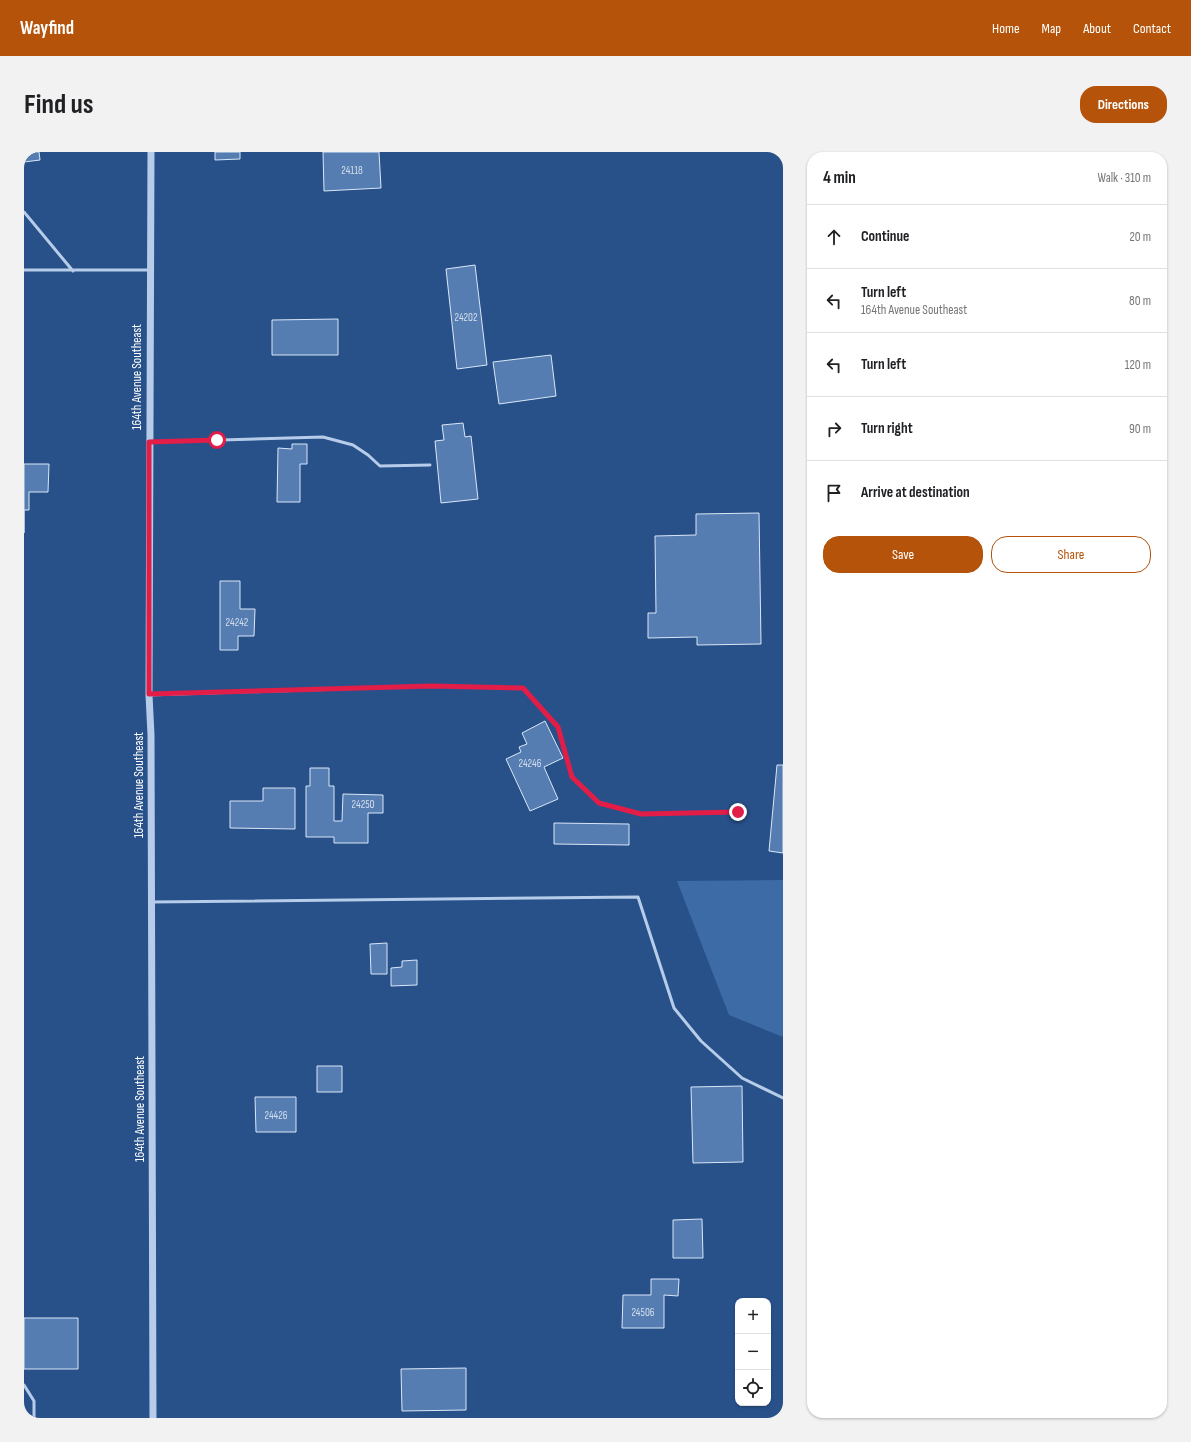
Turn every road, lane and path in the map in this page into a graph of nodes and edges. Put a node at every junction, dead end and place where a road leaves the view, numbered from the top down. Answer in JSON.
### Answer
{"nodes":[{"id":1,"x":151,"y":152,"type":"edge"},
{"id":2,"x":24,"y":212,"type":"edge"},
{"id":3,"x":24,"y":270,"type":"edge"},
{"id":4,"x":150,"y":270,"type":"junction"},
{"id":5,"x":73,"y":271,"type":"junction"},
{"id":6,"x":149,"y":442,"type":"junction"},
{"id":7,"x":430,"y":465,"type":"dead end"},
{"id":8,"x":149,"y":694,"type":"junction"},
{"id":9,"x":738,"y":812,"type":"dead end"},
{"id":10,"x":151,"y":902,"type":"junction"},
{"id":11,"x":783,"y":1098,"type":"edge"},
{"id":12,"x":24,"y":1385,"type":"edge"},
{"id":13,"x":34,"y":1418,"type":"edge"},
{"id":14,"x":153,"y":1418,"type":"edge"}],
"edges":[{"from":1,"to":4,"type":"street","name":"164th Avenue Southeast"},
{"from":2,"to":5,"type":"lane"},
{"from":3,"to":5,"type":"lane"},
{"from":4,"to":5,"type":"lane"},
{"from":4,"to":6,"type":"street","name":"164th Avenue Southeast"},
{"from":6,"to":7,"type":"lane"},
{"from":6,"to":8,"type":"street","name":"164th Avenue Southeast"},
{"from":8,"to":9,"type":"lane"},
{"from":8,"to":10,"type":"street","name":"164th Avenue Southeast"},
{"from":10,"to":11,"type":"lane"},
{"from":10,"to":14,"type":"street","name":"164th Avenue Southeast"},
{"from":12,"to":13,"type":"lane"}]}
